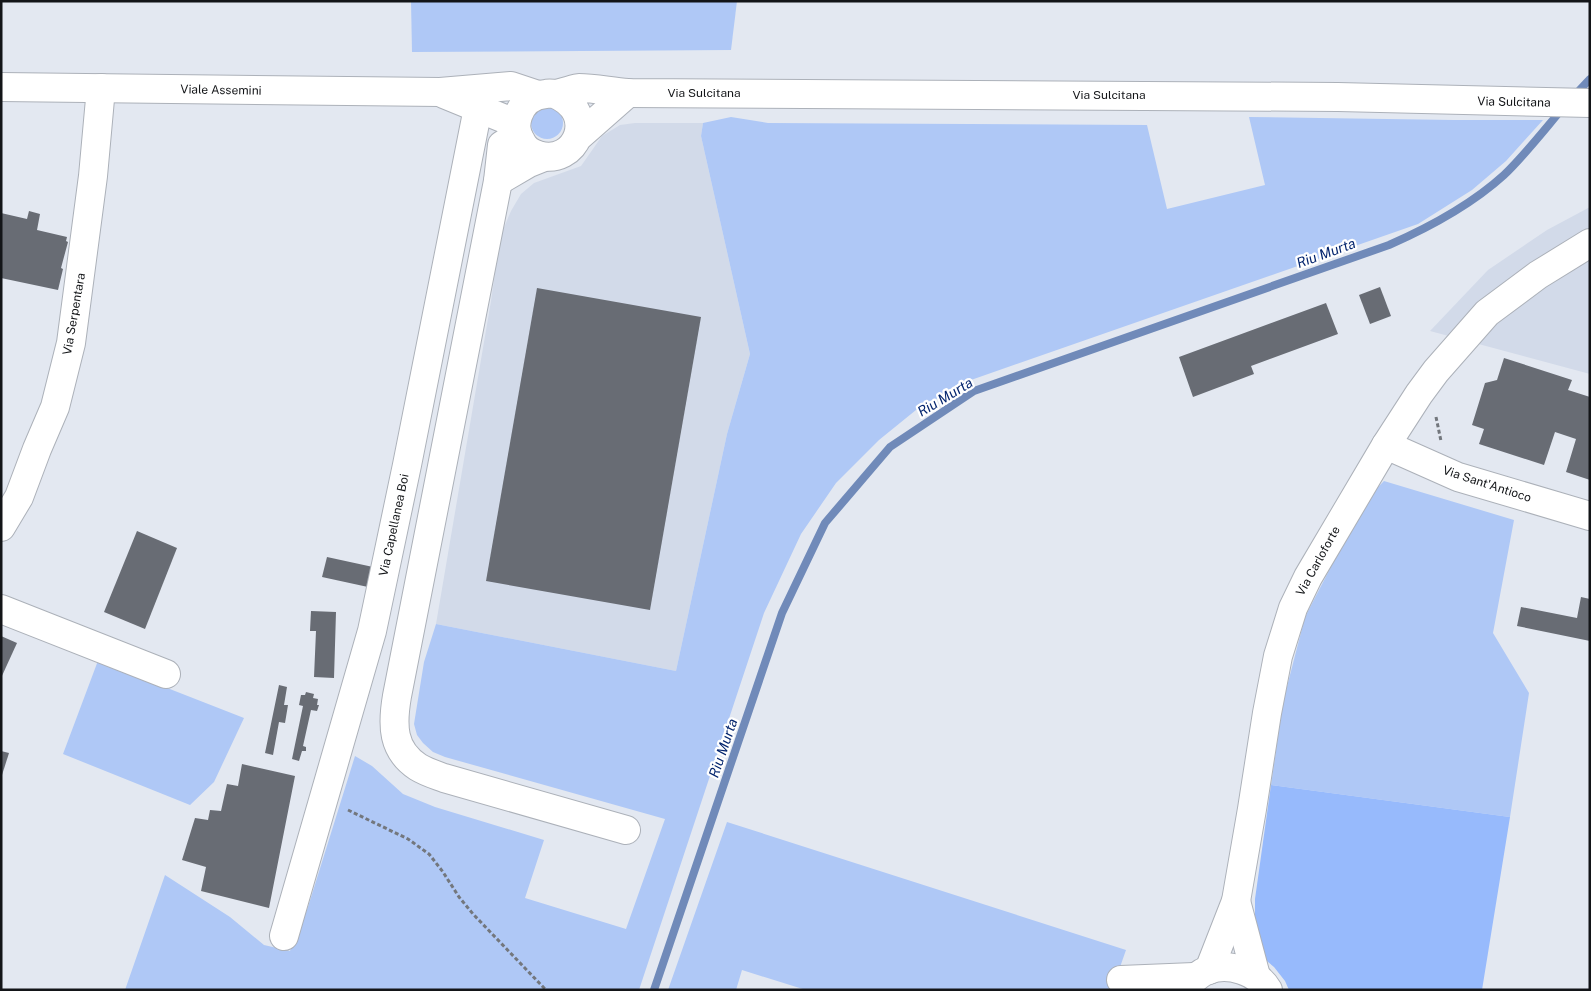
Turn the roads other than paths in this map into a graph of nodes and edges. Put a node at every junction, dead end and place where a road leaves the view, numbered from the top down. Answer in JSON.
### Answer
{"nodes":[{"id":1,"x":1,"y":87,"type":"edge"},
{"id":2,"x":101,"y":88,"type":"junction"},
{"id":3,"x":440,"y":92,"type":"junction"},
{"id":4,"x":628,"y":93,"type":"junction"},
{"id":5,"x":547,"y":94,"type":"junction"},
{"id":6,"x":1590,"y":103,"type":"edge"},
{"id":7,"x":478,"y":108,"type":"junction"},
{"id":8,"x":517,"y":133,"type":"junction"},
{"id":9,"x":578,"y":137,"type":"junction"},
{"id":10,"x":544,"y":157,"type":"junction"},
{"id":11,"x":498,"y":181,"type":"junction"},
{"id":12,"x":1590,"y":243,"type":"edge"},
{"id":13,"x":1386,"y":445,"type":"junction"},
{"id":14,"x":1590,"y":516,"type":"edge"},
{"id":15,"x":1,"y":527,"type":"edge"},
{"id":16,"x":1,"y":609,"type":"edge"},
{"id":17,"x":166,"y":674,"type":"dead end"},
{"id":18,"x":626,"y":830,"type":"dead end"},
{"id":19,"x":1236,"y":901,"type":"junction"},
{"id":20,"x":284,"y":936,"type":"dead end"},
{"id":21,"x":1195,"y":979,"type":"edge"},
{"id":22,"x":1262,"y":983,"type":"edge"},
{"id":23,"x":1134,"y":990,"type":"edge"}],
"edges":[{"from":1,"to":2,"type":"street","name":"Viale Assemini"},
{"from":2,"to":3,"type":"street","name":"Viale Assemini"},
{"from":2,"to":15,"type":"street","name":"Via Serpentara"},
{"from":3,"to":5,"type":"street"},
{"from":3,"to":7,"type":"street"},
{"from":4,"to":5,"type":"street","name":"Via Sulcitana"},
{"from":4,"to":6,"type":"street","name":"Via Sulcitana"},
{"from":4,"to":9,"type":"street"},
{"from":5,"to":8,"type":"street"},
{"from":5,"to":9,"type":"street"},
{"from":7,"to":8,"type":"street"},
{"from":7,"to":20,"type":"street","name":"Via Capellanea Boi"},
{"from":8,"to":10,"type":"street"},
{"from":8,"to":11,"type":"street"},
{"from":9,"to":10,"type":"street"},
{"from":10,"to":11,"type":"street"},
{"from":11,"to":18,"type":"street"},
{"from":12,"to":13,"type":"street","name":"Via Carloforte"},
{"from":13,"to":14,"type":"street","name":"Via Sant'Antioco"},
{"from":13,"to":19,"type":"street","name":"Via Carloforte"},
{"from":16,"to":17,"type":"street"},
{"from":19,"to":21,"type":"street","name":"Via Carloforte"},
{"from":19,"to":22,"type":"street"},
{"from":21,"to":22,"type":"street"},
{"from":21,"to":23,"type":"street"}]}
